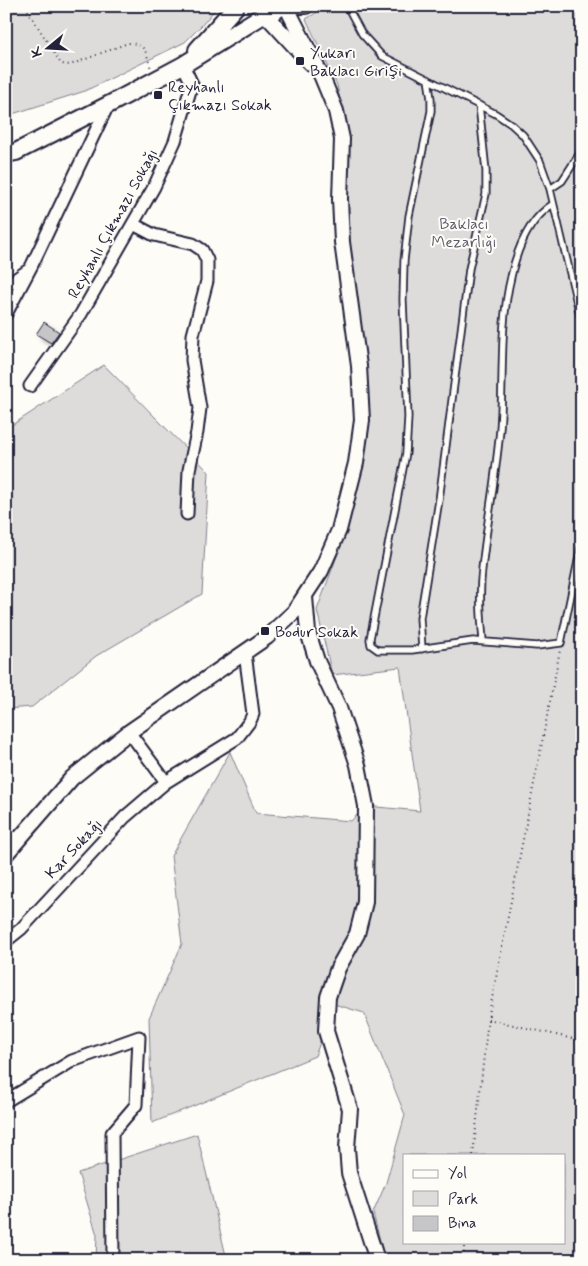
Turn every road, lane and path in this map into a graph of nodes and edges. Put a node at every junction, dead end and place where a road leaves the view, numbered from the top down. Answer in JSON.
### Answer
{"nodes":[{"id":1,"x":25,"y":6,"type":"edge"},
{"id":2,"x":236,"y":6,"type":"edge"},
{"id":3,"x":281,"y":6,"type":"edge"},
{"id":4,"x":286,"y":6,"type":"edge"},
{"id":5,"x":301,"y":6,"type":"edge"},
{"id":6,"x":306,"y":6,"type":"edge"},
{"id":7,"x":347,"y":6,"type":"edge"},
{"id":8,"x":259,"y":10,"type":"edge"},
{"id":9,"x":183,"y":65,"type":"junction"},
{"id":10,"x":322,"y":77,"type":"junction"},
{"id":11,"x":428,"y":79,"type":"junction"},
{"id":12,"x":154,"y":81,"type":"junction"},
{"id":13,"x":108,"y":105,"type":"junction"},
{"id":14,"x":479,"y":105,"type":"junction"},
{"id":15,"x":582,"y":150,"type":"edge"},
{"id":16,"x":6,"y":154,"type":"edge"},
{"id":17,"x":550,"y":189,"type":"junction"},
{"id":18,"x":553,"y":204,"type":"junction"},
{"id":19,"x":133,"y":224,"type":"junction"},
{"id":20,"x":30,"y":268,"type":"junction"},
{"id":21,"x":6,"y":286,"type":"edge"},
{"id":22,"x":6,"y":314,"type":"edge"},
{"id":23,"x":582,"y":324,"type":"edge"},
{"id":24,"x":30,"y":386,"type":"dead end"},
{"id":25,"x":187,"y":514,"type":"dead end"},
{"id":26,"x":582,"y":542,"type":"edge"},
{"id":27,"x":305,"y":597,"type":"junction"},
{"id":28,"x":483,"y":641,"type":"junction"},
{"id":29,"x":561,"y":643,"type":"junction"},
{"id":30,"x":422,"y":648,"type":"junction"},
{"id":31,"x":245,"y":653,"type":"junction"},
{"id":32,"x":129,"y":732,"type":"junction"},
{"id":33,"x":166,"y":782,"type":"junction"},
{"id":34,"x":13,"y":838,"type":"edge"},
{"id":35,"x":6,"y":854,"type":"edge"},
{"id":36,"x":6,"y":940,"type":"edge"},
{"id":37,"x":488,"y":1019,"type":"junction"},
{"id":38,"x":582,"y":1041,"type":"edge"},
{"id":39,"x":6,"y":1101,"type":"edge"},
{"id":40,"x":472,"y":1154,"type":"edge"},
{"id":41,"x":464,"y":1244,"type":"edge"},
{"id":42,"x":113,"y":1260,"type":"edge"},
{"id":43,"x":377,"y":1260,"type":"edge"},
{"id":44,"x":464,"y":1260,"type":"edge"}],
"edges":[{"from":1,"to":12,"type":"path"},
{"from":2,"to":9,"type":"main road"},
{"from":3,"to":8,"type":"main road"},
{"from":4,"to":10,"type":"street"},
{"from":5,"to":6,"type":"street"},
{"from":7,"to":11,"type":"lane"},
{"from":8,"to":9,"type":"main road"},
{"from":8,"to":10,"type":"street"},
{"from":9,"to":12,"type":"main road"},
{"from":9,"to":19,"type":"street","name":"Reyhanlı Çıkmazı Sokağı"},
{"from":10,"to":27,"type":"street"},
{"from":11,"to":14,"type":"lane"},
{"from":11,"to":30,"type":"lane"},
{"from":12,"to":13,"type":"main road"},
{"from":13,"to":16,"type":"main road"},
{"from":13,"to":20,"type":"street"},
{"from":14,"to":17,"type":"lane"},
{"from":14,"to":30,"type":"lane"},
{"from":15,"to":17,"type":"lane"},
{"from":17,"to":18,"type":"lane"},
{"from":18,"to":23,"type":"lane"},
{"from":18,"to":28,"type":"lane"},
{"from":19,"to":24,"type":"street","name":"Reyhanlı Çıkmazı Sokağı"},
{"from":19,"to":25,"type":"street"},
{"from":20,"to":21,"type":"street"},
{"from":20,"to":22,"type":"street"},
{"from":26,"to":29,"type":"lane"},
{"from":27,"to":31,"type":"street"},
{"from":27,"to":43,"type":"street"},
{"from":28,"to":29,"type":"lane"},
{"from":28,"to":30,"type":"lane"},
{"from":29,"to":37,"type":"path"},
{"from":31,"to":32,"type":"street"},
{"from":31,"to":33,"type":"street","name":"Kar Sokağı"},
{"from":32,"to":33,"type":"street"},
{"from":32,"to":34,"type":"street"},
{"from":33,"to":36,"type":"street","name":"Kar Sokağı"},
{"from":34,"to":35,"type":"street"},
{"from":37,"to":38,"type":"path"},
{"from":37,"to":40,"type":"path"},
{"from":39,"to":42,"type":"street"},
{"from":41,"to":44,"type":"path"}]}
